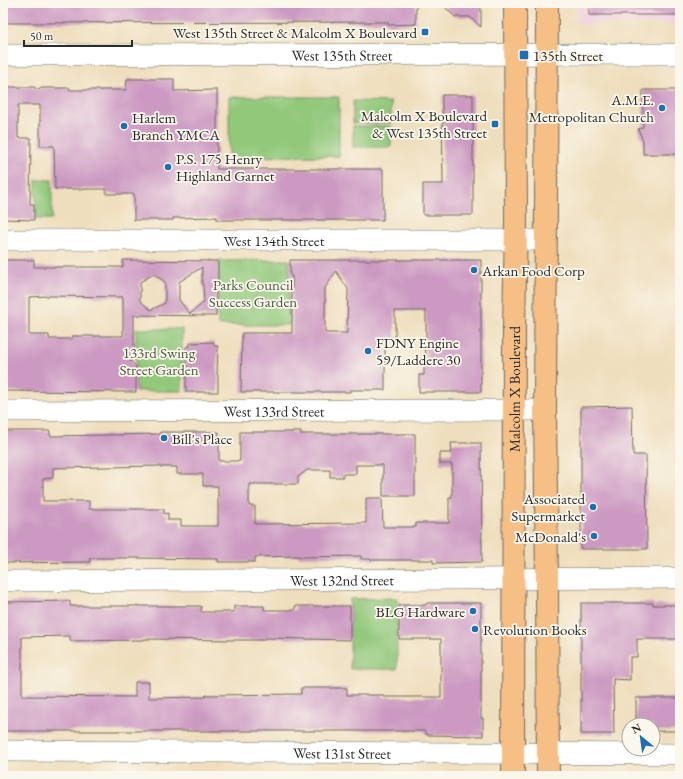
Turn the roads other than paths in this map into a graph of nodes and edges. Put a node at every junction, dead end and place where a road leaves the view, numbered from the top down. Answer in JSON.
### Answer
{"nodes":[{"id":1,"x":515,"y":3,"type":"edge"},
{"id":2,"x":547,"y":3,"type":"edge"},
{"id":3,"x":547,"y":54,"type":"junction"},
{"id":4,"x":680,"y":54,"type":"edge"},
{"id":5,"x":3,"y":55,"type":"edge"},
{"id":6,"x":515,"y":55,"type":"junction"},
{"id":7,"x":515,"y":239,"type":"junction"},
{"id":8,"x":3,"y":240,"type":"edge"},
{"id":9,"x":545,"y":240,"type":"junction"},
{"id":10,"x":514,"y":410,"type":"junction"},
{"id":11,"x":545,"y":410,"type":"junction"},
{"id":12,"x":3,"y":411,"type":"edge"},
{"id":13,"x":680,"y":578,"type":"edge"},
{"id":14,"x":515,"y":579,"type":"junction"},
{"id":15,"x":547,"y":579,"type":"junction"},
{"id":16,"x":3,"y":581,"type":"edge"},
{"id":17,"x":3,"y":752,"type":"edge"},
{"id":18,"x":548,"y":753,"type":"junction"},
{"id":19,"x":513,"y":754,"type":"junction"},
{"id":20,"x":680,"y":754,"type":"edge"},
{"id":21,"x":513,"y":776,"type":"edge"},
{"id":22,"x":548,"y":776,"type":"edge"}],
"edges":[{"from":1,"to":6,"type":"main road","name":"Malcolm X Boulevard"},
{"from":2,"to":3,"type":"main road","name":"Malcolm X Boulevard"},
{"from":3,"to":4,"type":"street","name":"West 135th Street"},
{"from":3,"to":6,"type":"street","name":"West 135th Street"},
{"from":3,"to":9,"type":"main road","name":"Malcolm X Boulevard"},
{"from":5,"to":6,"type":"street","name":"West 135th Street"},
{"from":6,"to":7,"type":"main road","name":"Malcolm X Boulevard"},
{"from":7,"to":8,"type":"street","name":"West 134th Street"},
{"from":7,"to":9,"type":"street","name":"West 134th Street"},
{"from":7,"to":10,"type":"main road","name":"Malcolm X Boulevard"},
{"from":9,"to":11,"type":"main road","name":"Malcolm X Boulevard"},
{"from":10,"to":11,"type":"street","name":"West 133rd Street"},
{"from":10,"to":12,"type":"street","name":"West 133rd Street"},
{"from":10,"to":14,"type":"main road","name":"Malcolm X Boulevard"},
{"from":11,"to":15,"type":"main road","name":"Malcolm X Boulevard"},
{"from":13,"to":15,"type":"street","name":"West 132nd Street"},
{"from":14,"to":15,"type":"street","name":"West 132nd Street"},
{"from":14,"to":16,"type":"street","name":"West 132nd Street"},
{"from":14,"to":19,"type":"main road","name":"Malcolm X Boulevard"},
{"from":15,"to":18,"type":"main road","name":"Malcolm X Boulevard"},
{"from":17,"to":19,"type":"street","name":"West 131st Street"},
{"from":18,"to":19,"type":"street","name":"West 131st Street"},
{"from":18,"to":20,"type":"street","name":"West 131st Street"},
{"from":18,"to":22,"type":"main road","name":"Malcolm X Boulevard"},
{"from":19,"to":21,"type":"main road","name":"Malcolm X Boulevard"}]}
